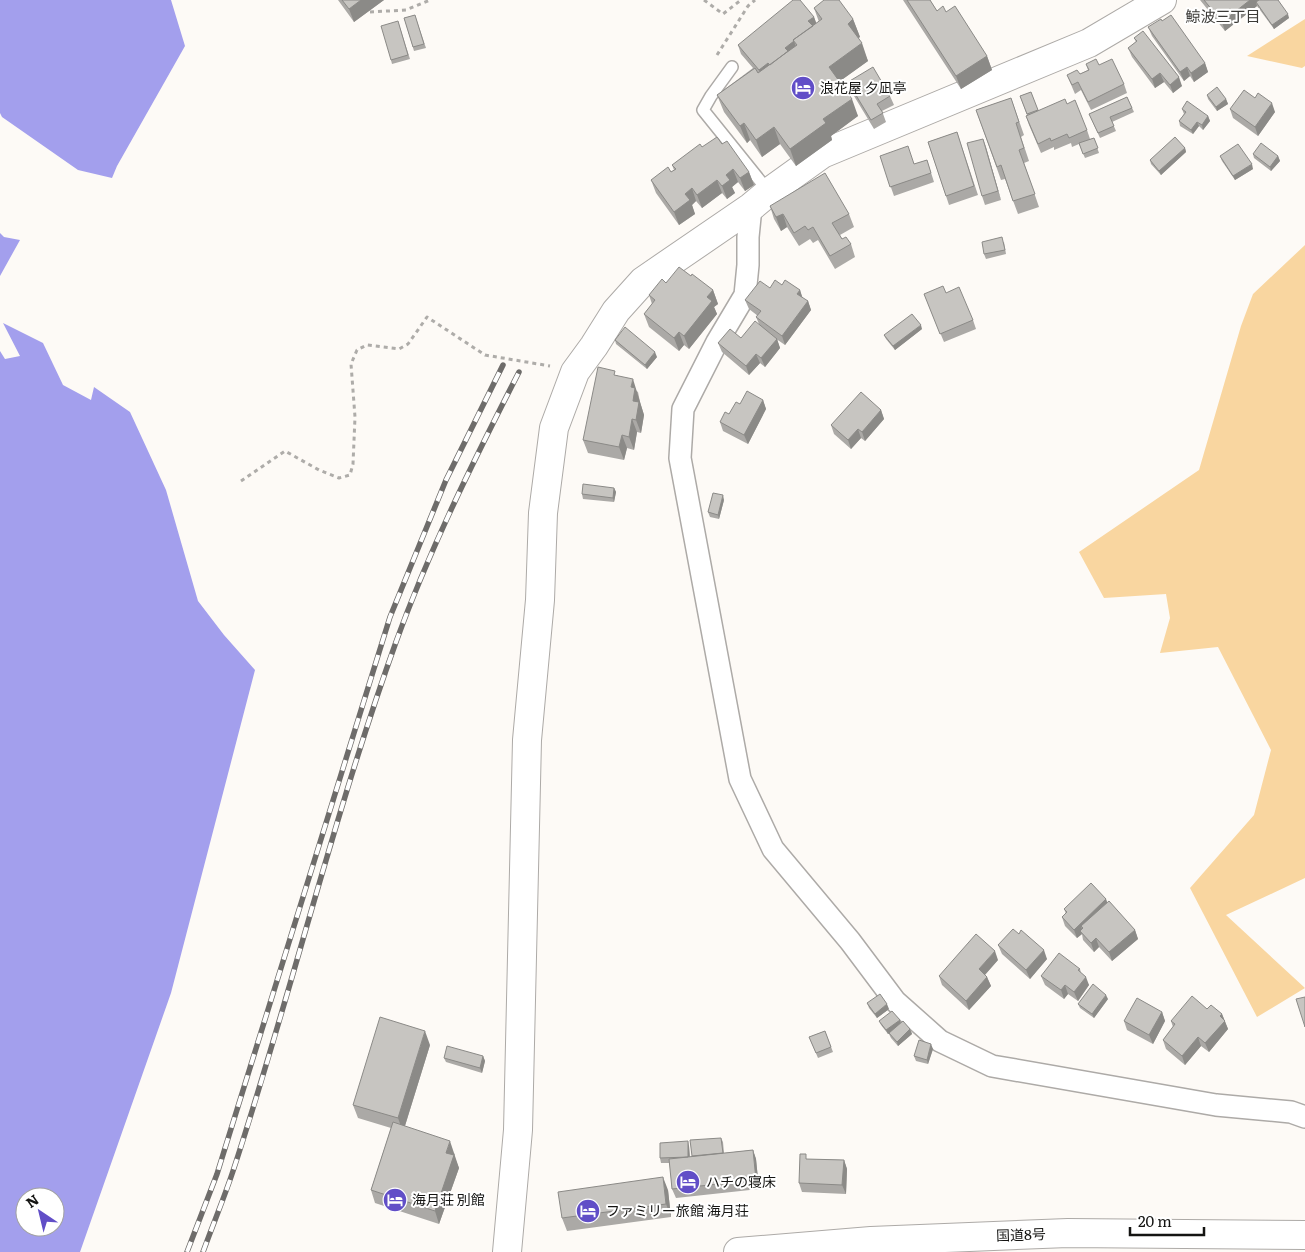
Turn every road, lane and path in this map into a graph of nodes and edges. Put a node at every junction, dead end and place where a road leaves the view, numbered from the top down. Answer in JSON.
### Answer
{"nodes":[{"id":1,"x":430,"y":0,"type":"edge"},
{"id":2,"x":704,"y":0,"type":"edge"},
{"id":3,"x":742,"y":0,"type":"edge"},
{"id":4,"x":1162,"y":0,"type":"edge"},
{"id":5,"x":370,"y":12,"type":"dead end"},
{"id":6,"x":732,"y":67,"type":"dead end"},
{"id":7,"x":760,"y":200,"type":"junction"},
{"id":8,"x":575,"y":372,"type":"junction"},
{"id":9,"x":241,"y":481,"type":"dead end"},
{"id":10,"x":1305,"y":1117,"type":"edge"},
{"id":11,"x":1305,"y":1235,"type":"edge"},
{"id":12,"x":507,"y":1252,"type":"edge"},
{"id":13,"x":738,"y":1252,"type":"edge"}],
"edges":[{"from":1,"to":5,"type":"path"},
{"from":2,"to":3,"type":"path"},
{"from":4,"to":7,"type":"main road"},
{"from":6,"to":7,"type":"lane"},
{"from":7,"to":8,"type":"main road"},
{"from":7,"to":10,"type":"street"},
{"from":8,"to":9,"type":"path"},
{"from":8,"to":12,"type":"main road"},
{"from":11,"to":13,"type":"main road","name":"国道8号"}]}
